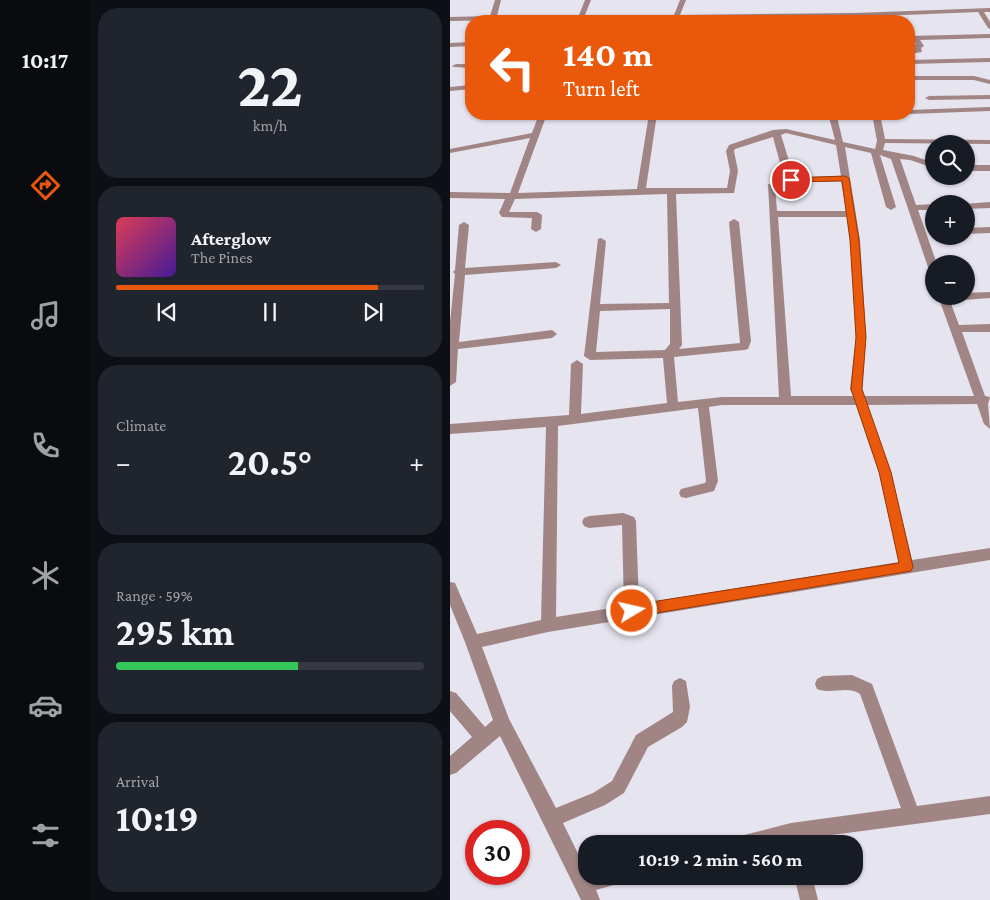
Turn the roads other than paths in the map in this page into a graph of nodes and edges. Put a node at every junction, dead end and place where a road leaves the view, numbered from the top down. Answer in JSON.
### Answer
{"nodes":[{"id":1,"x":498,"y":0,"type":"edge"},
{"id":2,"x":588,"y":0,"type":"edge"},
{"id":3,"x":683,"y":0,"type":"edge"},
{"id":4,"x":990,"y":10,"type":"edge"},
{"id":5,"x":980,"y":11,"type":"junction"},
{"id":6,"x":494,"y":15,"type":"edge"},
{"id":7,"x":582,"y":15,"type":"edge"},
{"id":8,"x":677,"y":15,"type":"edge"},
{"id":9,"x":873,"y":15,"type":"edge"},
{"id":10,"x":450,"y":19,"type":"edge"},
{"id":11,"x":465,"y":19,"type":"edge"},
{"id":12,"x":990,"y":28,"type":"edge"},
{"id":13,"x":988,"y":36,"type":"edge"},
{"id":14,"x":915,"y":38,"type":"edge"},
{"id":15,"x":915,"y":40,"type":"edge"},
{"id":16,"x":465,"y":44,"type":"edge"},
{"id":17,"x":450,"y":45,"type":"edge"},
{"id":18,"x":915,"y":52,"type":"edge"},
{"id":19,"x":990,"y":60,"type":"edge"},
{"id":20,"x":915,"y":62,"type":"edge"},
{"id":21,"x":456,"y":66,"type":"dead end"},
{"id":22,"x":465,"y":66,"type":"edge"},
{"id":23,"x":915,"y":78,"type":"edge"},
{"id":24,"x":990,"y":82,"type":"edge"},
{"id":25,"x":465,"y":88,"type":"edge"},
{"id":26,"x":450,"y":89,"type":"edge"},
{"id":27,"x":990,"y":97,"type":"edge"},
{"id":28,"x":929,"y":98,"type":"dead end"},
{"id":29,"x":990,"y":109,"type":"edge"},
{"id":30,"x":915,"y":112,"type":"edge"},
{"id":31,"x":541,"y":120,"type":"edge"},
{"id":32,"x":652,"y":120,"type":"edge"},
{"id":33,"x":834,"y":120,"type":"edge"},
{"id":34,"x":877,"y":120,"type":"edge"},
{"id":35,"x":776,"y":132,"type":"junction"},
{"id":36,"x":535,"y":135,"type":"junction"},
{"id":37,"x":881,"y":141,"type":"junction"},
{"id":38,"x":990,"y":142,"type":"edge"},
{"id":39,"x":840,"y":144,"type":"junction"},
{"id":40,"x":450,"y":151,"type":"edge"},
{"id":41,"x":877,"y":152,"type":"junction"},
{"id":42,"x":893,"y":156,"type":"junction"},
{"id":43,"x":925,"y":163,"type":"edge"},
{"id":44,"x":975,"y":168,"type":"edge"},
{"id":45,"x":990,"y":168,"type":"edge"},
{"id":46,"x":845,"y":178,"type":"junction"},
{"id":47,"x":770,"y":186,"type":"dead end"},
{"id":48,"x":641,"y":191,"type":"junction"},
{"id":49,"x":672,"y":191,"type":"junction"},
{"id":50,"x":450,"y":195,"type":"edge"},
{"id":51,"x":513,"y":196,"type":"junction"},
{"id":52,"x":975,"y":206,"type":"edge"},
{"id":53,"x":990,"y":206,"type":"edge"},
{"id":54,"x":891,"y":207,"type":"dead end"},
{"id":55,"x":912,"y":208,"type":"junction"},
{"id":56,"x":925,"y":208,"type":"edge"},
{"id":57,"x":773,"y":214,"type":"junction"},
{"id":58,"x":850,"y":214,"type":"junction"},
{"id":59,"x":734,"y":222,"type":"dead end"},
{"id":60,"x":464,"y":225,"type":"dead end"},
{"id":61,"x":536,"y":229,"type":"dead end"},
{"id":62,"x":990,"y":230,"type":"edge"},
{"id":63,"x":975,"y":231,"type":"edge"},
{"id":64,"x":920,"y":233,"type":"junction"},
{"id":65,"x":925,"y":233,"type":"edge"},
{"id":66,"x":601,"y":240,"type":"dead end"},
{"id":67,"x":928,"y":255,"type":"edge"},
{"id":68,"x":556,"y":265,"type":"dead end"},
{"id":69,"x":458,"y":272,"type":"junction"},
{"id":70,"x":454,"y":287,"type":"edge"},
{"id":71,"x":990,"y":294,"type":"edge"},
{"id":72,"x":975,"y":295,"type":"edge"},
{"id":73,"x":947,"y":305,"type":"edge"},
{"id":74,"x":675,"y":306,"type":"junction"},
{"id":75,"x":594,"y":308,"type":"junction"},
{"id":76,"x":990,"y":328,"type":"edge"},
{"id":77,"x":955,"y":329,"type":"junction"},
{"id":78,"x":552,"y":334,"type":"dead end"},
{"id":79,"x":453,"y":346,"type":"junction"},
{"id":80,"x":668,"y":354,"type":"junction"},
{"id":81,"x":577,"y":364,"type":"dead end"},
{"id":82,"x":450,"y":382,"type":"edge"},
{"id":83,"x":985,"y":400,"type":"edge"},
{"id":84,"x":860,"y":401,"type":"junction"},
{"id":85,"x":785,"y":402,"type":"junction"},
{"id":86,"x":703,"y":404,"type":"junction"},
{"id":87,"x":673,"y":407,"type":"junction"},
{"id":88,"x":575,"y":420,"type":"junction"},
{"id":89,"x":552,"y":422,"type":"junction"},
{"id":90,"x":990,"y":424,"type":"edge"},
{"id":91,"x":450,"y":429,"type":"edge"},
{"id":92,"x":686,"y":493,"type":"dead end"},
{"id":93,"x":589,"y":522,"type":"dead end"},
{"id":94,"x":990,"y":554,"type":"edge"},
{"id":95,"x":906,"y":567,"type":"junction"},
{"id":96,"x":450,"y":588,"type":"edge"},
{"id":97,"x":632,"y":611,"type":"junction"},
{"id":98,"x":548,"y":625,"type":"junction"},
{"id":99,"x":473,"y":642,"type":"junction"},
{"id":100,"x":823,"y":684,"type":"dead end"},
{"id":101,"x":680,"y":686,"type":"dead end"},
{"id":102,"x":450,"y":699,"type":"edge"},
{"id":103,"x":502,"y":722,"type":"junction"},
{"id":104,"x":483,"y":737,"type":"junction"},
{"id":105,"x":450,"y":767,"type":"edge"},
{"id":106,"x":990,"y":805,"type":"edge"},
{"id":107,"x":912,"y":816,"type":"junction"},
{"id":108,"x":552,"y":818,"type":"junction"},
{"id":109,"x":808,"y":835,"type":"edge"},
{"id":110,"x":599,"y":885,"type":"edge"},
{"id":111,"x":805,"y":885,"type":"edge"},
{"id":112,"x":588,"y":892,"type":"edge"},
{"id":113,"x":809,"y":900,"type":"edge"}],
"edges":[{"from":1,"to":6,"type":"street"},
{"from":2,"to":7,"type":"street"},
{"from":3,"to":8,"type":"street"},
{"from":4,"to":5,"type":"street"},
{"from":5,"to":9,"type":"street"},
{"from":5,"to":12,"type":"street"},
{"from":10,"to":11,"type":"street"},
{"from":13,"to":14,"type":"street"},
{"from":15,"to":18,"type":"street"},
{"from":16,"to":17,"type":"street"},
{"from":19,"to":20,"type":"street"},
{"from":21,"to":22,"type":"street"},
{"from":23,"to":24,"type":"street"},
{"from":25,"to":26,"type":"street"},
{"from":27,"to":28,"type":"street"},
{"from":29,"to":30,"type":"street"},
{"from":31,"to":36,"type":"street"},
{"from":32,"to":48,"type":"street"},
{"from":33,"to":39,"type":"street"},
{"from":34,"to":37,"type":"street"},
{"from":35,"to":39,"type":"street"},
{"from":35,"to":46,"type":"street"},
{"from":35,"to":49,"type":"street"},
{"from":36,"to":40,"type":"street"},
{"from":36,"to":51,"type":"street"},
{"from":37,"to":38,"type":"street"},
{"from":37,"to":41,"type":"street"},
{"from":39,"to":41,"type":"street"},
{"from":39,"to":46,"type":"street"},
{"from":41,"to":42,"type":"street"},
{"from":41,"to":54,"type":"street"},
{"from":42,"to":43,"type":"street"},
{"from":42,"to":55,"type":"street"},
{"from":44,"to":45,"type":"street"},
{"from":46,"to":58,"type":"street"},
{"from":47,"to":57,"type":"street"},
{"from":48,"to":49,"type":"street"},
{"from":48,"to":51,"type":"street"},
{"from":49,"to":74,"type":"street"},
{"from":50,"to":51,"type":"street"},
{"from":51,"to":61,"type":"street"},
{"from":52,"to":53,"type":"street"},
{"from":55,"to":56,"type":"street"},
{"from":55,"to":64,"type":"street"},
{"from":57,"to":58,"type":"street"},
{"from":57,"to":85,"type":"street"},
{"from":58,"to":84,"type":"street"},
{"from":59,"to":80,"type":"street"},
{"from":60,"to":69,"type":"street"},
{"from":62,"to":63,"type":"street"},
{"from":64,"to":65,"type":"street"},
{"from":64,"to":67,"type":"street"},
{"from":66,"to":75,"type":"street"},
{"from":68,"to":69,"type":"street"},
{"from":69,"to":70,"type":"street"},
{"from":70,"to":79,"type":"street"},
{"from":71,"to":72,"type":"street"},
{"from":73,"to":77,"type":"street"},
{"from":74,"to":75,"type":"street"},
{"from":74,"to":80,"type":"street"},
{"from":75,"to":80,"type":"street"},
{"from":76,"to":77,"type":"street"},
{"from":77,"to":83,"type":"street"},
{"from":78,"to":79,"type":"street"},
{"from":79,"to":82,"type":"street"},
{"from":80,"to":87,"type":"street"},
{"from":81,"to":88,"type":"street"},
{"from":83,"to":84,"type":"street"},
{"from":83,"to":90,"type":"street"},
{"from":84,"to":85,"type":"street"},
{"from":84,"to":95,"type":"street"},
{"from":85,"to":86,"type":"street"},
{"from":86,"to":87,"type":"street"},
{"from":86,"to":92,"type":"street"},
{"from":87,"to":88,"type":"street"},
{"from":88,"to":89,"type":"street"},
{"from":89,"to":91,"type":"street"},
{"from":89,"to":98,"type":"street"},
{"from":93,"to":97,"type":"street"},
{"from":94,"to":95,"type":"street"},
{"from":95,"to":97,"type":"street"},
{"from":96,"to":99,"type":"street"},
{"from":97,"to":98,"type":"street"},
{"from":98,"to":99,"type":"street"},
{"from":99,"to":103,"type":"street"},
{"from":100,"to":107,"type":"street"},
{"from":101,"to":108,"type":"street"},
{"from":102,"to":104,"type":"street"},
{"from":103,"to":104,"type":"street"},
{"from":103,"to":108,"type":"street"},
{"from":104,"to":105,"type":"street"},
{"from":106,"to":107,"type":"street"},
{"from":107,"to":109,"type":"street"},
{"from":108,"to":112,"type":"street"},
{"from":110,"to":112,"type":"street"},
{"from":111,"to":113,"type":"street"}]}
